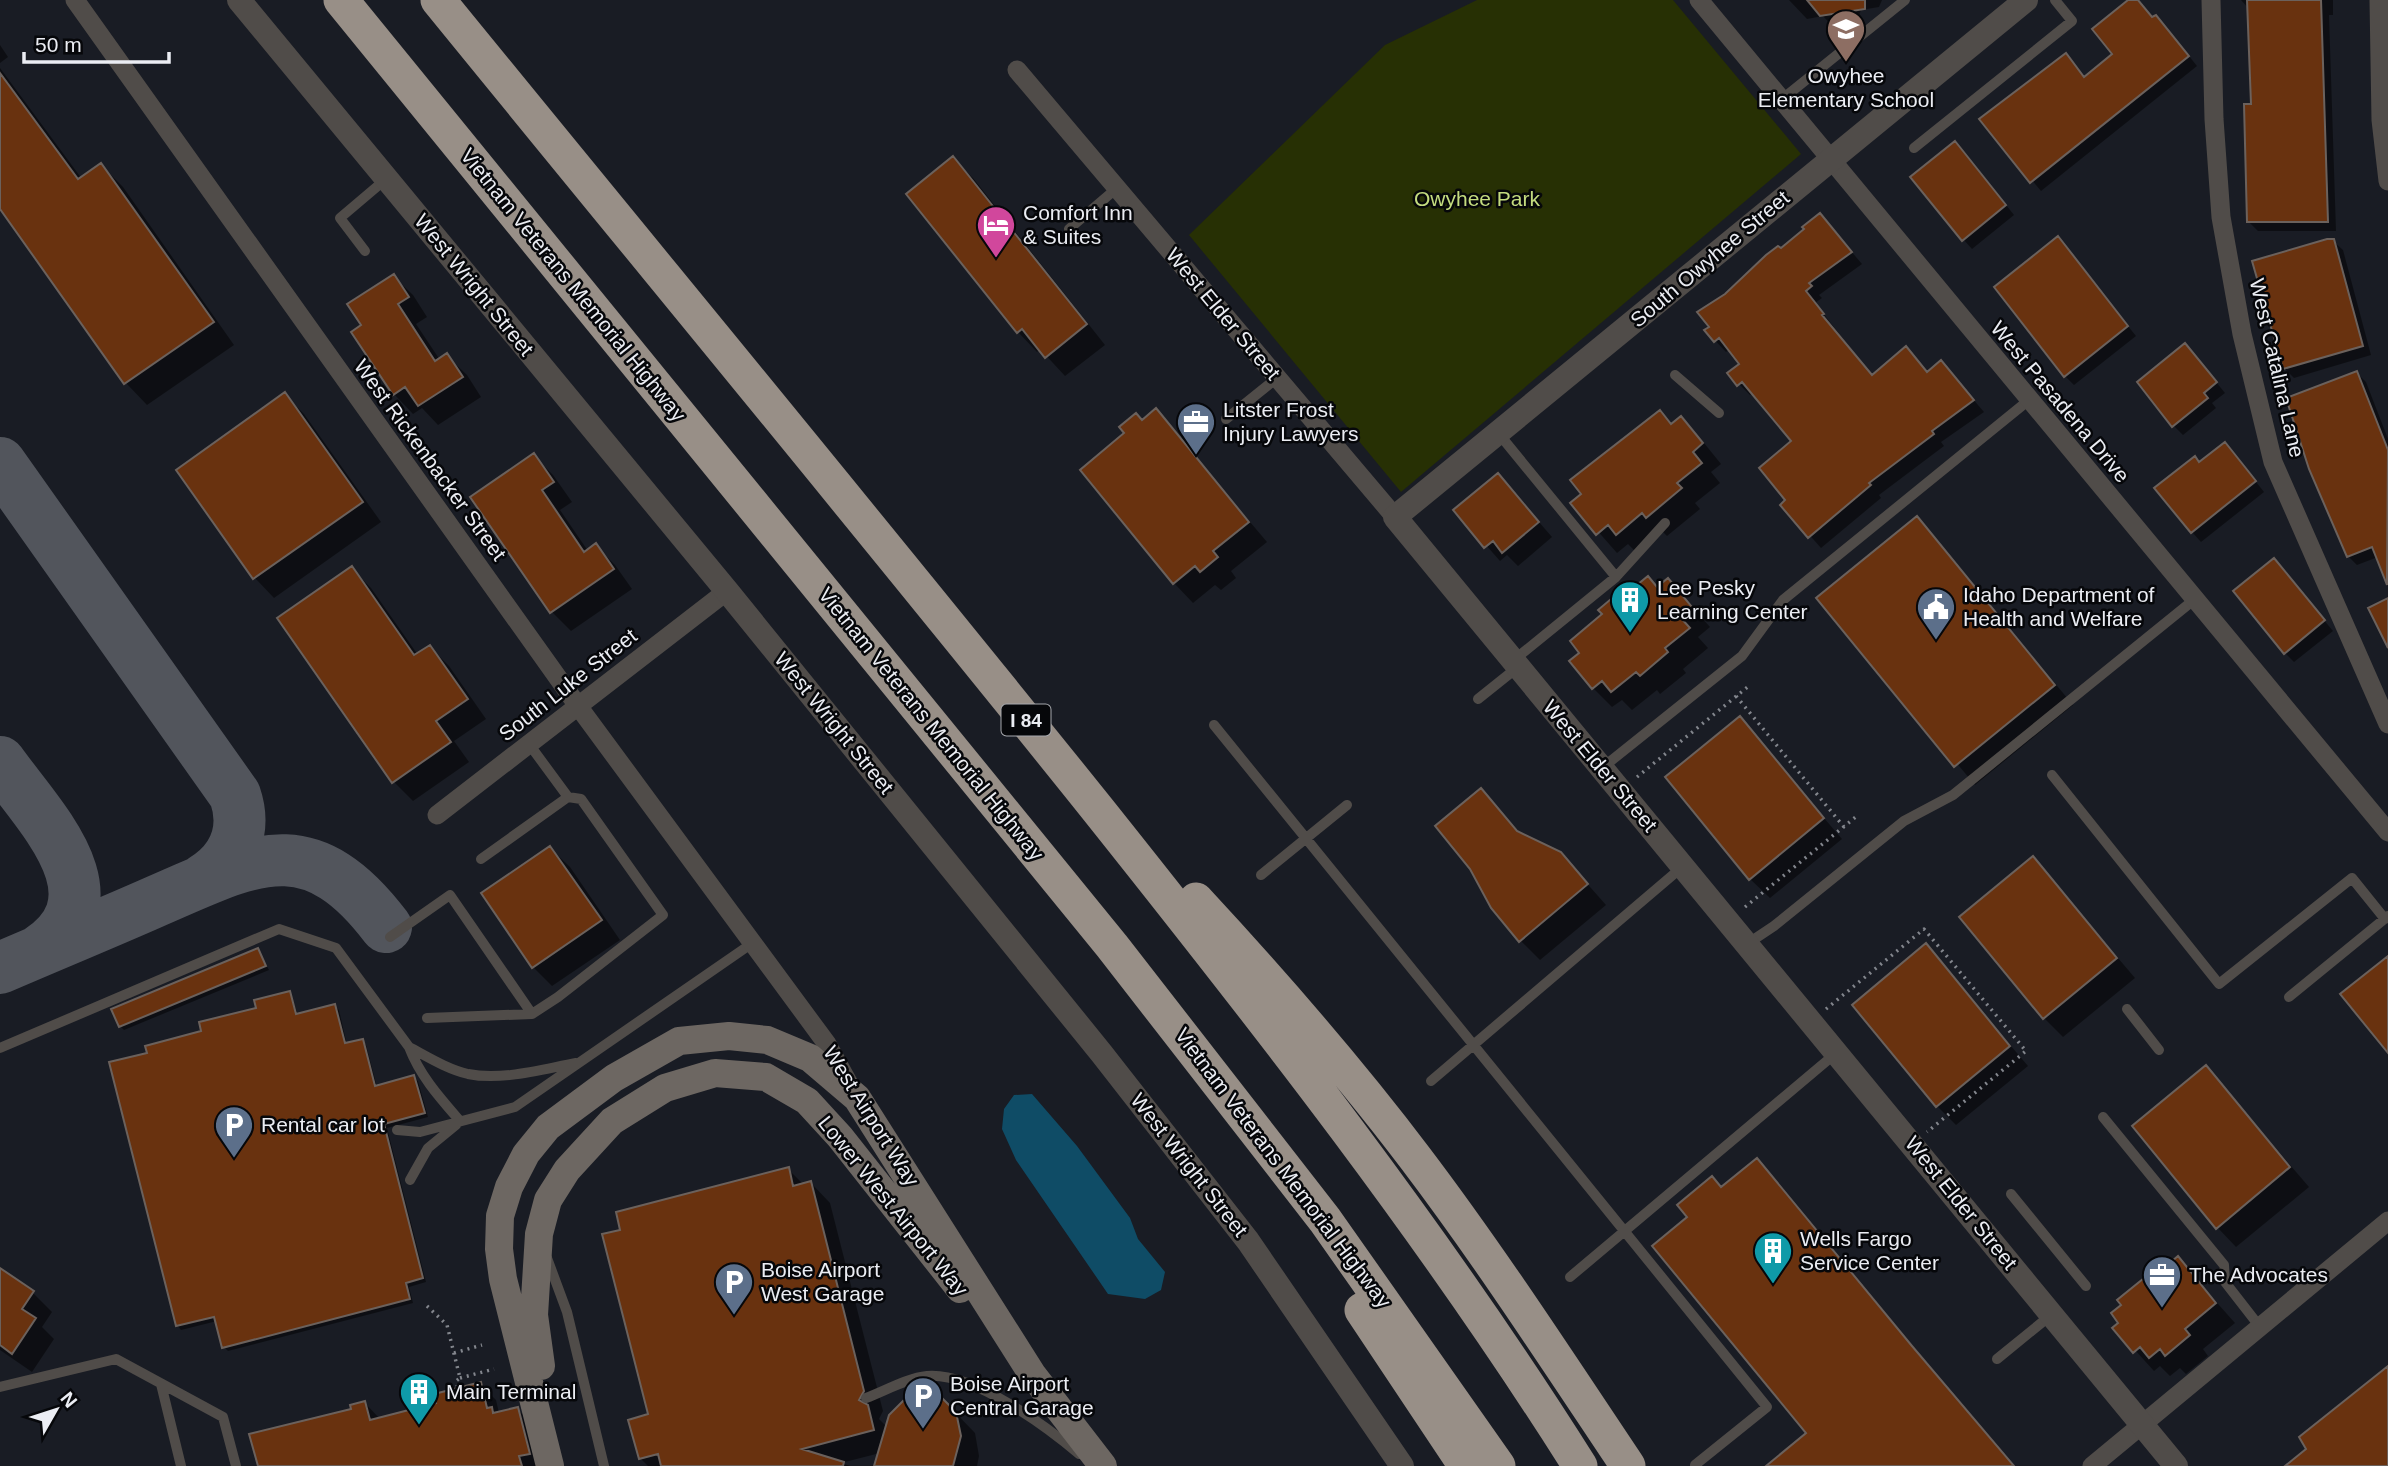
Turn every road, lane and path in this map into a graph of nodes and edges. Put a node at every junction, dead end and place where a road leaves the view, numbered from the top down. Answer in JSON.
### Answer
{"nodes":[{"id":1,"x":75,"y":0,"type":"edge"},
{"id":2,"x":239,"y":0,"type":"edge"},
{"id":3,"x":341,"y":0,"type":"edge"},
{"id":4,"x":438,"y":0,"type":"edge"},
{"id":5,"x":1699,"y":0,"type":"edge"},
{"id":6,"x":1905,"y":0,"type":"edge"},
{"id":7,"x":2026,"y":0,"type":"edge"},
{"id":8,"x":2055,"y":0,"type":"edge"},
{"id":9,"x":2211,"y":0,"type":"edge"},
{"id":10,"x":2379,"y":0,"type":"edge"},
{"id":11,"x":1017,"y":70,"type":"dead end"},
{"id":12,"x":1781,"y":100,"type":"junction"},
{"id":13,"x":1914,"y":148,"type":"dead end"},
{"id":14,"x":1830,"y":159,"type":"junction"},
{"id":15,"x":386,"y":179,"type":"junction"},
{"id":16,"x":2388,"y":181,"type":"edge"},
{"id":17,"x":1117,"y":188,"type":"junction"},
{"id":18,"x":1069,"y":229,"type":"dead end"},
{"id":19,"x":365,"y":251,"type":"dead end"},
{"id":20,"x":1675,"y":375,"type":"dead end"},
{"id":21,"x":1277,"y":378,"type":"junction"},
{"id":22,"x":2029,"y":400,"type":"junction"},
{"id":23,"x":1719,"y":413,"type":"dead end"},
{"id":24,"x":1226,"y":419,"type":"dead end"},
{"id":25,"x":1497,"y":432,"type":"junction"},
{"id":26,"x":1395,"y":517,"type":"junction"},
{"id":27,"x":1665,"y":523,"type":"dead end"},
{"id":28,"x":1616,"y":577,"type":"junction"},
{"id":29,"x":727,"y":591,"type":"junction"},
{"id":30,"x":2195,"y":600,"type":"junction"},
{"id":31,"x":1516,"y":664,"type":"junction"},
{"id":32,"x":1750,"y":685,"type":"dead end"},
{"id":33,"x":1737,"y":696,"type":"junction"},
{"id":34,"x":1478,"y":699,"type":"dead end"},
{"id":35,"x":578,"y":706,"type":"junction"},
{"id":36,"x":1023,"y":716,"type":"junction"},
{"id":37,"x":2388,"y":724,"type":"edge"},
{"id":38,"x":1214,"y":725,"type":"dead end"},
{"id":39,"x":529,"y":744,"type":"junction"},
{"id":40,"x":1602,"y":768,"type":"junction"},
{"id":41,"x":2052,"y":775,"type":"dead end"},
{"id":42,"x":1636,"y":779,"type":"dead end"},
{"id":43,"x":568,"y":797,"type":"junction"},
{"id":44,"x":1347,"y":805,"type":"dead end"},
{"id":45,"x":437,"y":815,"type":"dead end"},
{"id":46,"x":1857,"y":816,"type":"dead end"},
{"id":47,"x":1844,"y":827,"type":"junction"},
{"id":48,"x":2388,"y":832,"type":"edge"},
{"id":49,"x":1306,"y":839,"type":"junction"},
{"id":50,"x":481,"y":859,"type":"dead end"},
{"id":51,"x":1684,"y":867,"type":"junction"},
{"id":52,"x":1261,"y":875,"type":"dead end"},
{"id":53,"x":1742,"y":910,"type":"dead end"},
{"id":54,"x":2386,"y":918,"type":"edge"},
{"id":55,"x":390,"y":937,"type":"dead end"},
{"id":56,"x":751,"y":944,"type":"junction"},
{"id":57,"x":1747,"y":944,"type":"junction"},
{"id":58,"x":1112,"y":946,"type":"junction"},
{"id":59,"x":2288,"y":997,"type":"dead end"},
{"id":60,"x":2127,"y":1009,"type":"dead end"},
{"id":61,"x":1825,"y":1010,"type":"dead end"},
{"id":62,"x":532,"y":1014,"type":"junction"},
{"id":63,"x":427,"y":1018,"type":"dead end"},
{"id":64,"x":1474,"y":1046,"type":"junction"},
{"id":65,"x":409,"y":1047,"type":"junction"},
{"id":66,"x":0,"y":1048,"type":"edge"},
{"id":67,"x":2159,"y":1050,"type":"dead end"},
{"id":68,"x":1836,"y":1052,"type":"junction"},
{"id":69,"x":582,"y":1061,"type":"junction"},
{"id":70,"x":1431,"y":1081,"type":"dead end"},
{"id":71,"x":857,"y":1098,"type":"junction"},
{"id":72,"x":2104,"y":1117,"type":"dead end"},
{"id":73,"x":460,"y":1121,"type":"junction"},
{"id":74,"x":397,"y":1130,"type":"dead end"},
{"id":75,"x":1926,"y":1133,"type":"dead end"},
{"id":76,"x":410,"y":1180,"type":"dead end"},
{"id":77,"x":2011,"y":1194,"type":"dead end"},
{"id":78,"x":2388,"y":1221,"type":"edge"},
{"id":79,"x":1625,"y":1233,"type":"junction"},
{"id":80,"x":539,"y":1234,"type":"junction"},
{"id":81,"x":1570,"y":1277,"type":"dead end"},
{"id":82,"x":2086,"y":1286,"type":"dead end"},
{"id":83,"x":428,"y":1306,"type":"dead end"},
{"id":84,"x":2052,"y":1314,"type":"junction"},
{"id":85,"x":2260,"y":1327,"type":"junction"},
{"id":86,"x":482,"y":1345,"type":"dead end"},
{"id":87,"x":453,"y":1353,"type":"junction"},
{"id":88,"x":1997,"y":1359,"type":"dead end"},
{"id":89,"x":495,"y":1369,"type":"dead end"},
{"id":90,"x":1032,"y":1374,"type":"junction"},
{"id":91,"x":460,"y":1378,"type":"junction"},
{"id":92,"x":161,"y":1384,"type":"junction"},
{"id":93,"x":0,"y":1387,"type":"edge"},
{"id":94,"x":458,"y":1388,"type":"dead end"},
{"id":95,"x":866,"y":1398,"type":"dead end"},
{"id":96,"x":2143,"y":1424,"type":"junction"},
{"id":97,"x":1695,"y":1465,"type":"edge"},
{"id":98,"x":181,"y":1466,"type":"edge"},
{"id":99,"x":236,"y":1466,"type":"edge"},
{"id":100,"x":550,"y":1466,"type":"edge"},
{"id":101,"x":566,"y":1466,"type":"edge"},
{"id":102,"x":604,"y":1466,"type":"edge"},
{"id":103,"x":1092,"y":1466,"type":"edge"},
{"id":104,"x":1103,"y":1466,"type":"edge"},
{"id":105,"x":1402,"y":1466,"type":"edge"},
{"id":106,"x":1466,"y":1466,"type":"edge"},
{"id":107,"x":1498,"y":1466,"type":"edge"},
{"id":108,"x":1580,"y":1466,"type":"edge"},
{"id":109,"x":1628,"y":1466,"type":"edge"},
{"id":110,"x":2092,"y":1466,"type":"edge"},
{"id":111,"x":2176,"y":1466,"type":"edge"}],
"edges":[{"from":1,"to":35,"type":"street","name":"West Rickenbacker Street"},
{"from":2,"to":15,"type":"street","name":"West Wright Street"},
{"from":3,"to":58,"type":"highway","name":"Vietnam Veterans Memorial Highway"},
{"from":4,"to":36,"type":"highway","number":"I 84"},
{"from":5,"to":12,"type":"street","name":"West Pasadena Drive"},
{"from":6,"to":12,"type":"lane"},
{"from":7,"to":14,"type":"street","name":"South Owyhee Street"},
{"from":8,"to":13,"type":"lane"},
{"from":9,"to":37,"type":"street","name":"West Catalina Lane"},
{"from":10,"to":16,"type":"street"},
{"from":11,"to":17,"type":"street","name":"West Elder Street"},
{"from":12,"to":14,"type":"street","name":"West Pasadena Drive"},
{"from":14,"to":22,"type":"street","name":"West Pasadena Drive"},
{"from":14,"to":25,"type":"street","name":"South Owyhee Street"},
{"from":15,"to":19,"type":"lane"},
{"from":15,"to":29,"type":"street","name":"West Wright Street"},
{"from":17,"to":18,"type":"lane"},
{"from":17,"to":21,"type":"street","name":"West Elder Street"},
{"from":20,"to":23,"type":"lane"},
{"from":21,"to":24,"type":"lane"},
{"from":21,"to":26,"type":"street","name":"West Elder Street"},
{"from":22,"to":30,"type":"street","name":"West Pasadena Drive"},
{"from":22,"to":40,"type":"lane"},
{"from":25,"to":26,"type":"street","name":"South Owyhee Street"},
{"from":25,"to":28,"type":"lane"},
{"from":26,"to":31,"type":"street","name":"West Elder Street"},
{"from":27,"to":28,"type":"lane"},
{"from":28,"to":31,"type":"lane"},
{"from":29,"to":35,"type":"street","name":"South Luke Street"},
{"from":29,"to":105,"type":"street","name":"West Wright Street"},
{"from":30,"to":48,"type":"street","name":"West Pasadena Drive"},
{"from":30,"to":57,"type":"lane"},
{"from":31,"to":34,"type":"lane"},
{"from":31,"to":40,"type":"street","name":"West Elder Street"},
{"from":32,"to":33,"type":"path"},
{"from":33,"to":42,"type":"path"},
{"from":33,"to":47,"type":"path"},
{"from":35,"to":39,"type":"street","name":"South Luke Street"},
{"from":35,"to":56,"type":"street","name":"West Rickenbacker Street"},
{"from":36,"to":108,"type":"highway","number":"I 84"},
{"from":36,"to":109,"type":"highway"},
{"from":38,"to":49,"type":"lane"},
{"from":39,"to":43,"type":"lane"},
{"from":39,"to":45,"type":"street","name":"South Luke Street"},
{"from":40,"to":51,"type":"street","name":"West Elder Street"},
{"from":41,"to":54,"type":"lane"},
{"from":43,"to":50,"type":"lane"},
{"from":43,"to":62,"type":"lane"},
{"from":44,"to":49,"type":"lane"},
{"from":46,"to":47,"type":"path"},
{"from":47,"to":53,"type":"path"},
{"from":49,"to":52,"type":"lane"},
{"from":49,"to":64,"type":"lane"},
{"from":51,"to":57,"type":"street","name":"West Elder Street"},
{"from":51,"to":64,"type":"lane"},
{"from":54,"to":59,"type":"lane"},
{"from":55,"to":62,"type":"lane"},
{"from":56,"to":69,"type":"lane"},
{"from":56,"to":71,"type":"street","name":"West Airport Way"},
{"from":57,"to":68,"type":"street","name":"West Elder Street"},
{"from":58,"to":106,"type":"highway"},
{"from":58,"to":107,"type":"highway","name":"Vietnam Veterans Memorial Highway"},
{"from":60,"to":67,"type":"lane"},
{"from":61,"to":75,"type":"path"},
{"from":62,"to":63,"type":"lane"},
{"from":64,"to":70,"type":"lane"},
{"from":64,"to":79,"type":"lane"},
{"from":65,"to":66,"type":"lane"},
{"from":65,"to":69,"type":"lane"},
{"from":65,"to":73,"type":"lane"},
{"from":68,"to":79,"type":"lane"},
{"from":68,"to":84,"type":"street","name":"West Elder Street"},
{"from":69,"to":73,"type":"lane"},
{"from":71,"to":90,"type":"main road","name":"West Airport Way"},
{"from":71,"to":100,"type":"main road"},
{"from":72,"to":85,"type":"lane"},
{"from":73,"to":74,"type":"lane"},
{"from":73,"to":76,"type":"lane"},
{"from":77,"to":82,"type":"lane"},
{"from":78,"to":85,"type":"street"},
{"from":79,"to":81,"type":"lane"},
{"from":79,"to":97,"type":"lane"},
{"from":80,"to":90,"type":"main road","name":"Lower West Airport Way"},
{"from":80,"to":101,"type":"main road","name":"Lower West Airport Way"},
{"from":80,"to":102,"type":"lane"},
{"from":83,"to":87,"type":"path"},
{"from":84,"to":88,"type":"lane"},
{"from":84,"to":96,"type":"street","name":"West Elder Street"},
{"from":85,"to":96,"type":"street"},
{"from":86,"to":87,"type":"path"},
{"from":87,"to":91,"type":"path"},
{"from":89,"to":91,"type":"path"},
{"from":90,"to":104,"type":"main road","name":"West Airport Way"},
{"from":91,"to":94,"type":"path"},
{"from":92,"to":93,"type":"lane"},
{"from":92,"to":98,"type":"lane"},
{"from":92,"to":99,"type":"lane"},
{"from":95,"to":103,"type":"lane"},
{"from":96,"to":110,"type":"street"},
{"from":96,"to":111,"type":"street","name":"West Elder Street"}]}
